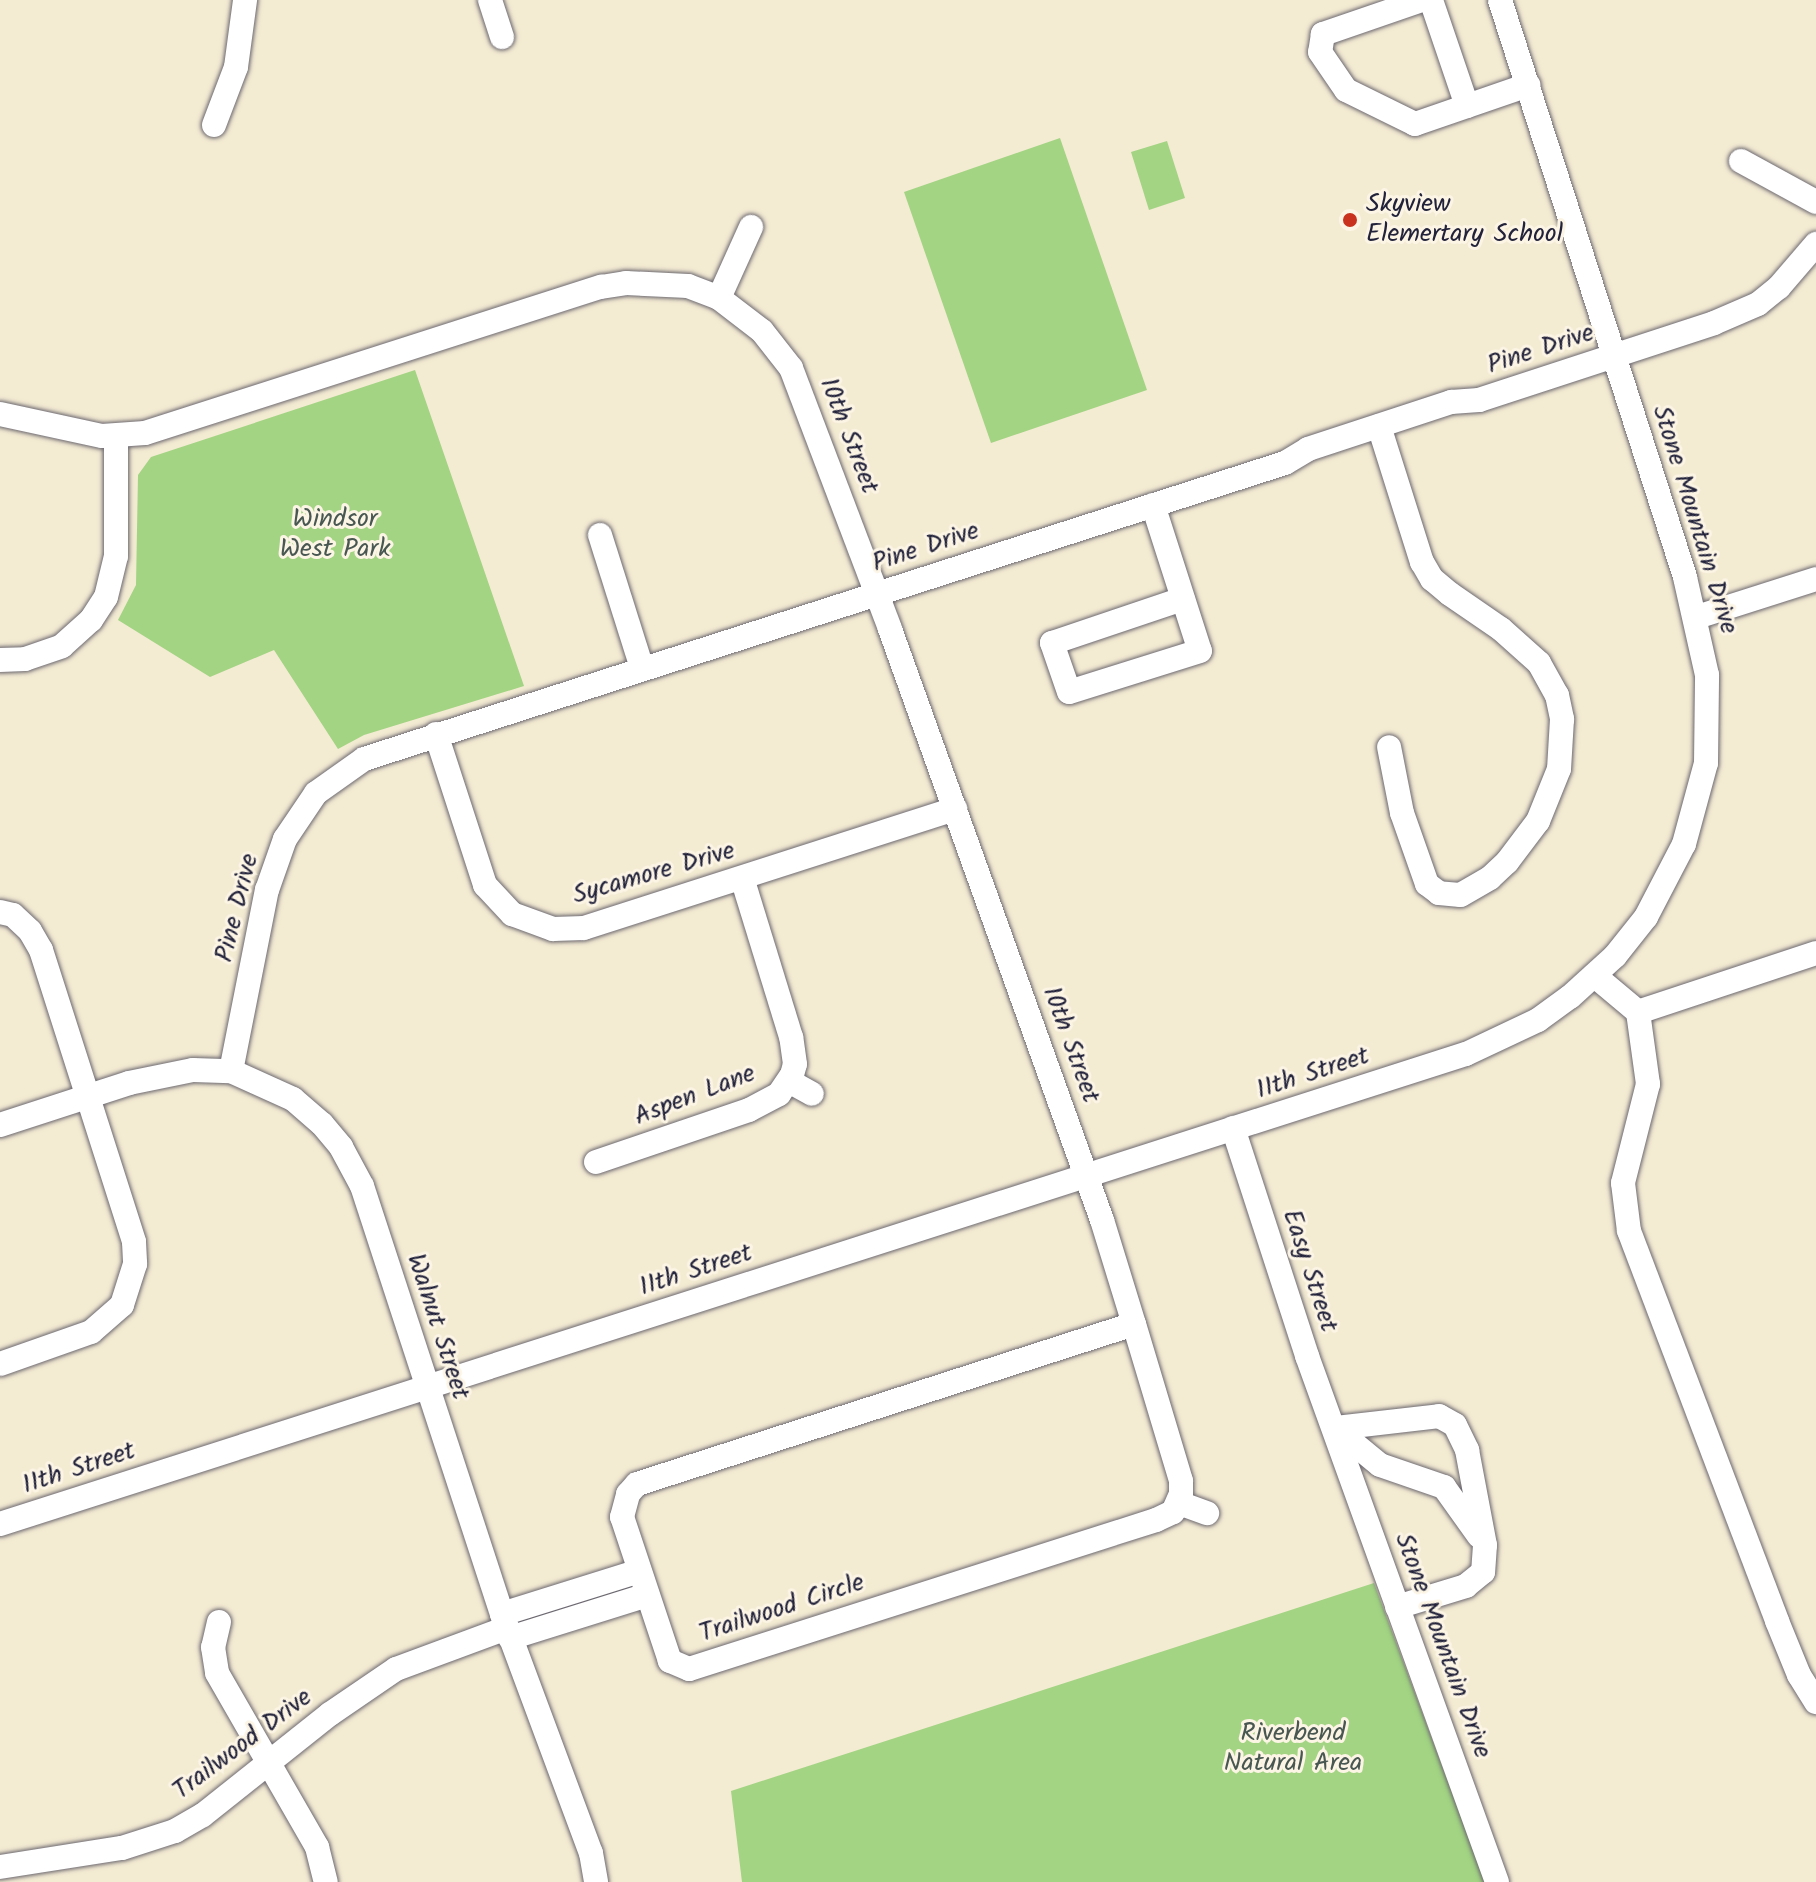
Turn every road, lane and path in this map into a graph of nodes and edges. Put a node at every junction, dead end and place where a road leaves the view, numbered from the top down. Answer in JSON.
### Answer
{"nodes":[{"id":1,"x":245,"y":0,"type":"edge"},
{"id":2,"x":490,"y":0,"type":"edge"},
{"id":3,"x":1422,"y":0,"type":"edge"},
{"id":4,"x":1431,"y":0,"type":"edge"},
{"id":5,"x":1500,"y":0,"type":"edge"},
{"id":6,"x":502,"y":37,"type":"dead end"},
{"id":7,"x":1528,"y":85,"type":"junction"},
{"id":8,"x":1467,"y":106,"type":"junction"},
{"id":9,"x":214,"y":125,"type":"dead end"},
{"id":10,"x":1741,"y":161,"type":"dead end"},
{"id":11,"x":1816,"y":202,"type":"edge"},
{"id":12,"x":751,"y":227,"type":"dead end"},
{"id":13,"x":1816,"y":244,"type":"edge"},
{"id":14,"x":719,"y":298,"type":"junction"},
{"id":15,"x":1615,"y":355,"type":"junction"},
{"id":16,"x":0,"y":414,"type":"edge"},
{"id":17,"x":1379,"y":426,"type":"junction"},
{"id":18,"x":116,"y":437,"type":"junction"},
{"id":19,"x":1153,"y":505,"type":"junction"},
{"id":20,"x":600,"y":535,"type":"dead end"},
{"id":21,"x":1816,"y":579,"type":"edge"},
{"id":22,"x":876,"y":593,"type":"junction"},
{"id":23,"x":1183,"y":599,"type":"junction"},
{"id":24,"x":1697,"y":617,"type":"junction"},
{"id":25,"x":0,"y":660,"type":"edge"},
{"id":26,"x":642,"y":668,"type":"junction"},
{"id":27,"x":436,"y":734,"type":"junction"},
{"id":28,"x":1389,"y":747,"type":"dead end"},
{"id":29,"x":955,"y":809,"type":"junction"},
{"id":30,"x":742,"y":878,"type":"junction"},
{"id":31,"x":0,"y":912,"type":"edge"},
{"id":32,"x":1816,"y":953,"type":"edge"},
{"id":33,"x":1595,"y":976,"type":"junction"},
{"id":34,"x":1638,"y":1012,"type":"junction"},
{"id":35,"x":231,"y":1071,"type":"junction"},
{"id":36,"x":1409,"y":1072,"type":"joint"},
{"id":37,"x":789,"y":1081,"type":"junction"},
{"id":38,"x":812,"y":1094,"type":"dead end"},
{"id":39,"x":88,"y":1097,"type":"junction"},
{"id":40,"x":0,"y":1125,"type":"edge"},
{"id":41,"x":1233,"y":1128,"type":"junction"},
{"id":42,"x":596,"y":1162,"type":"dead end"},
{"id":43,"x":1087,"y":1175,"type":"junction"},
{"id":44,"x":1134,"y":1324,"type":"junction"},
{"id":45,"x":0,"y":1364,"type":"edge"},
{"id":46,"x":426,"y":1387,"type":"junction"},
{"id":47,"x":1336,"y":1428,"type":"junction"},
{"id":48,"x":1467,"y":1450,"type":"junction"},
{"id":49,"x":1444,"y":1487,"type":"junction"},
{"id":50,"x":1179,"y":1503,"type":"junction"},
{"id":51,"x":1207,"y":1513,"type":"dead end"},
{"id":52,"x":0,"y":1524,"type":"edge"},
{"id":53,"x":1485,"y":1545,"type":"junction"},
{"id":54,"x":639,"y":1571,"type":"junction"},
{"id":55,"x":647,"y":1595,"type":"junction"},
{"id":56,"x":1397,"y":1607,"type":"junction"},
{"id":57,"x":219,"y":1622,"type":"dead end"},
{"id":58,"x":506,"y":1627,"type":"junction"},
{"id":59,"x":1816,"y":1702,"type":"edge"},
{"id":60,"x":268,"y":1764,"type":"junction"},
{"id":61,"x":0,"y":1867,"type":"edge"},
{"id":62,"x":326,"y":1882,"type":"edge"},
{"id":63,"x":596,"y":1882,"type":"edge"},
{"id":64,"x":1497,"y":1882,"type":"edge"}],
"edges":[{"from":1,"to":9,"type":"street"},
{"from":2,"to":6,"type":"street"},
{"from":3,"to":8,"type":"street"},
{"from":4,"to":8,"type":"street"},
{"from":5,"to":7,"type":"street","name":"Stone Mountain Drive"},
{"from":7,"to":8,"type":"street"},
{"from":7,"to":15,"type":"street","name":"Stone Mountain Drive"},
{"from":10,"to":11,"type":"street"},
{"from":12,"to":14,"type":"street"},
{"from":13,"to":15,"type":"street","name":"Pine Drive"},
{"from":14,"to":18,"type":"street","name":"10th Street"},
{"from":14,"to":22,"type":"street","name":"10th Street"},
{"from":15,"to":17,"type":"street","name":"Pine Drive"},
{"from":15,"to":24,"type":"street","name":"Stone Mountain Drive"},
{"from":16,"to":18,"type":"street","name":"10th Street"},
{"from":17,"to":19,"type":"street","name":"Pine Drive"},
{"from":17,"to":28,"type":"street"},
{"from":18,"to":25,"type":"street"},
{"from":19,"to":22,"type":"street","name":"Pine Drive"},
{"from":19,"to":23,"type":"street"},
{"from":20,"to":26,"type":"street"},
{"from":21,"to":24,"type":"street"},
{"from":22,"to":26,"type":"street","name":"Pine Drive"},
{"from":22,"to":29,"type":"street","name":"10th Street"},
{"from":23,"to":23,"type":"street"},
{"from":24,"to":33,"type":"street","name":"Stone Mountain Drive"},
{"from":26,"to":27,"type":"street","name":"Pine Drive"},
{"from":27,"to":30,"type":"street","name":"Sycamore Drive"},
{"from":27,"to":35,"type":"street","name":"Pine Drive"},
{"from":29,"to":30,"type":"street","name":"Sycamore Drive"},
{"from":29,"to":43,"type":"street","name":"10th Street"},
{"from":30,"to":37,"type":"street","name":"Aspen Lane"},
{"from":31,"to":39,"type":"street"},
{"from":32,"to":34,"type":"street"},
{"from":33,"to":34,"type":"street"},
{"from":33,"to":36,"type":"street","name":"Stone Mountain Drive"},
{"from":34,"to":59,"type":"street"},
{"from":35,"to":39,"type":"street","name":"Walnut Street"},
{"from":35,"to":46,"type":"street","name":"Walnut Street"},
{"from":36,"to":41,"type":"street","name":"11th Street"},
{"from":37,"to":38,"type":"street"},
{"from":37,"to":42,"type":"street","name":"Aspen Lane"},
{"from":39,"to":40,"type":"street","name":"Walnut Street"},
{"from":39,"to":45,"type":"street"},
{"from":41,"to":43,"type":"street","name":"11th Street"},
{"from":41,"to":47,"type":"street","name":"Easy Street"},
{"from":43,"to":44,"type":"street","name":"10th Street"},
{"from":43,"to":46,"type":"street","name":"11th Street"},
{"from":44,"to":50,"type":"street"},
{"from":44,"to":54,"type":"street","name":"Trailwood Circle"},
{"from":46,"to":52,"type":"street","name":"11th Street"},
{"from":46,"to":58,"type":"street","name":"Walnut Street"},
{"from":47,"to":48,"type":"street"},
{"from":47,"to":49,"type":"street"},
{"from":47,"to":56,"type":"street","name":"Stone Mountain Drive"},
{"from":48,"to":49,"type":"street"},
{"from":48,"to":53,"type":"street"},
{"from":49,"to":53,"type":"street"},
{"from":50,"to":51,"type":"street"},
{"from":50,"to":55,"type":"street","name":"Trailwood Circle"},
{"from":53,"to":56,"type":"street"},
{"from":54,"to":55,"type":"street","name":"Trailwood Circle"},
{"from":54,"to":58,"type":"street"},
{"from":55,"to":58,"type":"street"},
{"from":56,"to":64,"type":"street","name":"Stone Mountain Drive"},
{"from":57,"to":60,"type":"street"},
{"from":58,"to":60,"type":"street","name":"Trailwood Drive"},
{"from":58,"to":63,"type":"street","name":"Walnut Street"},
{"from":60,"to":61,"type":"street","name":"Trailwood Drive"},
{"from":60,"to":62,"type":"street"}]}
